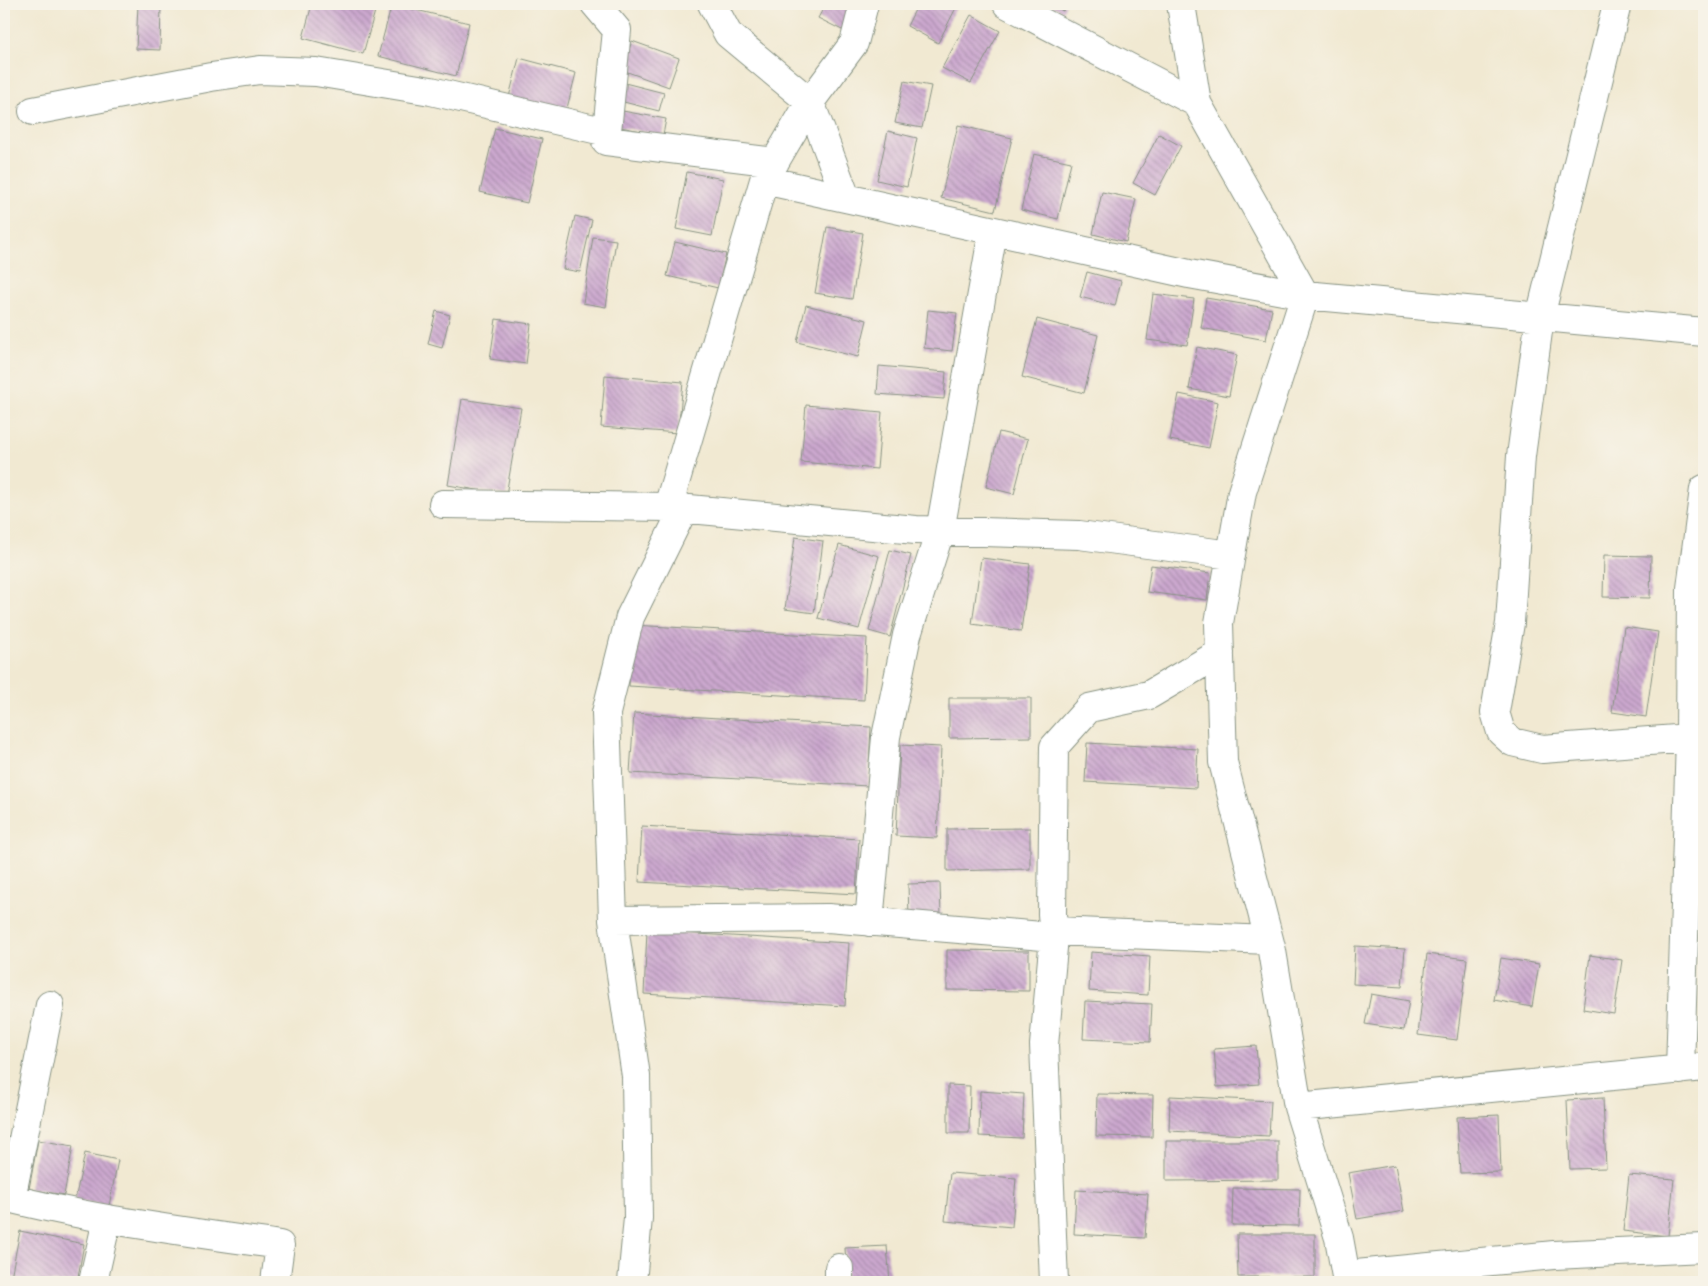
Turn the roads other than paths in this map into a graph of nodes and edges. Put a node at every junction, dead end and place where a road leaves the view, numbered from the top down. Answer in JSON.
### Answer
{"nodes":[{"id":1,"x":594,"y":4,"type":"edge"},
{"id":2,"x":712,"y":4,"type":"edge"},
{"id":3,"x":864,"y":4,"type":"edge"},
{"id":4,"x":1007,"y":4,"type":"edge"},
{"id":5,"x":1181,"y":4,"type":"edge"},
{"id":6,"x":1617,"y":4,"type":"edge"},
{"id":7,"x":810,"y":102,"type":"junction"},
{"id":8,"x":1197,"y":102,"type":"junction"},
{"id":9,"x":33,"y":111,"type":"dead end"},
{"id":10,"x":606,"y":132,"type":"junction"},
{"id":11,"x":769,"y":171,"type":"junction"},
{"id":12,"x":846,"y":198,"type":"junction"},
{"id":13,"x":993,"y":231,"type":"junction"},
{"id":14,"x":1305,"y":295,"type":"junction"},
{"id":15,"x":1540,"y":317,"type":"junction"},
{"id":16,"x":1704,"y":332,"type":"edge"},
{"id":17,"x":1704,"y":489,"type":"edge"},
{"id":18,"x":443,"y":504,"type":"dead end"},
{"id":19,"x":676,"y":507,"type":"junction"},
{"id":20,"x":940,"y":531,"type":"junction"},
{"id":21,"x":1230,"y":555,"type":"junction"},
{"id":22,"x":1220,"y":653,"type":"junction"},
{"id":23,"x":1697,"y":737,"type":"edge"},
{"id":24,"x":613,"y":920,"type":"junction"},
{"id":25,"x":869,"y":922,"type":"junction"},
{"id":26,"x":1054,"y":934,"type":"junction"},
{"id":27,"x":1269,"y":940,"type":"junction"},
{"id":28,"x":50,"y":1004,"type":"dead end"},
{"id":29,"x":1692,"y":1069,"type":"edge"},
{"id":30,"x":1298,"y":1106,"type":"junction"},
{"id":31,"x":8,"y":1198,"type":"edge"},
{"id":32,"x":107,"y":1220,"type":"junction"},
{"id":33,"x":1704,"y":1248,"type":"edge"},
{"id":34,"x":1346,"y":1279,"type":"edge"},
{"id":35,"x":93,"y":1282,"type":"edge"},
{"id":36,"x":275,"y":1282,"type":"edge"},
{"id":37,"x":632,"y":1282,"type":"edge"},
{"id":38,"x":1054,"y":1282,"type":"edge"}],
"edges":[{"from":1,"to":10,"type":"street"},
{"from":2,"to":7,"type":"street"},
{"from":3,"to":7,"type":"street"},
{"from":4,"to":8,"type":"street"},
{"from":5,"to":8,"type":"street"},
{"from":6,"to":15,"type":"street"},
{"from":7,"to":11,"type":"street"},
{"from":7,"to":12,"type":"street"},
{"from":8,"to":14,"type":"street"},
{"from":9,"to":10,"type":"street"},
{"from":10,"to":11,"type":"street"},
{"from":11,"to":12,"type":"street"},
{"from":11,"to":19,"type":"street"},
{"from":12,"to":13,"type":"street"},
{"from":13,"to":14,"type":"street"},
{"from":13,"to":20,"type":"street"},
{"from":14,"to":15,"type":"street"},
{"from":14,"to":21,"type":"street"},
{"from":15,"to":16,"type":"street"},
{"from":15,"to":23,"type":"street"},
{"from":17,"to":23,"type":"street"},
{"from":18,"to":19,"type":"street"},
{"from":19,"to":20,"type":"street"},
{"from":19,"to":24,"type":"street"},
{"from":20,"to":21,"type":"street"},
{"from":20,"to":25,"type":"street"},
{"from":21,"to":22,"type":"street"},
{"from":22,"to":26,"type":"street"},
{"from":22,"to":27,"type":"street"},
{"from":23,"to":29,"type":"street"},
{"from":24,"to":25,"type":"street"},
{"from":24,"to":37,"type":"street"},
{"from":25,"to":26,"type":"street"},
{"from":26,"to":27,"type":"street"},
{"from":26,"to":38,"type":"street"},
{"from":27,"to":30,"type":"street"},
{"from":28,"to":31,"type":"street"},
{"from":29,"to":30,"type":"street"},
{"from":30,"to":34,"type":"street"},
{"from":31,"to":32,"type":"street"},
{"from":32,"to":35,"type":"street"},
{"from":32,"to":36,"type":"street"},
{"from":33,"to":34,"type":"street"}]}
